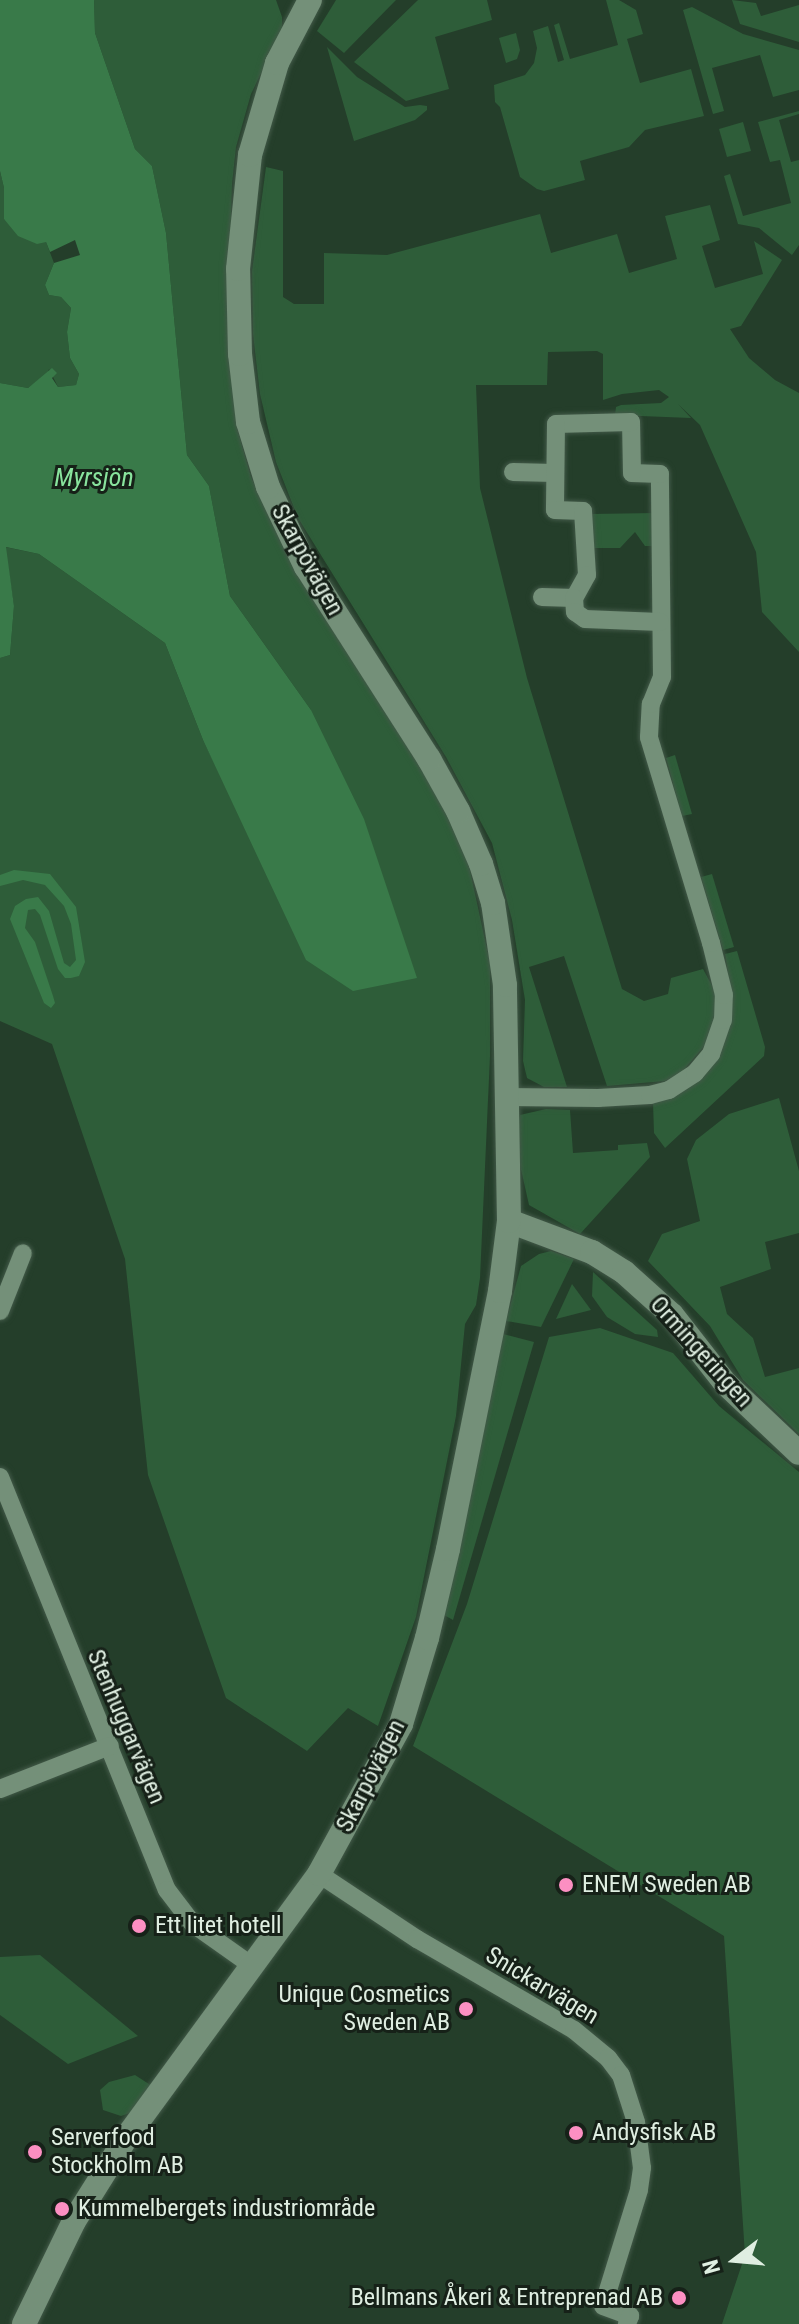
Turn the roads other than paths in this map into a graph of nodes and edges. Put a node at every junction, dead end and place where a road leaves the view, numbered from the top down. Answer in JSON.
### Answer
{"nodes":[{"id":1,"x":310,"y":0,"type":"edge"},
{"id":2,"x":513,"y":472,"type":"dead end"},
{"id":3,"x":554,"y":473,"type":"junction"},
{"id":4,"x":542,"y":597,"type":"dead end"},
{"id":5,"x":574,"y":598,"type":"junction"},
{"id":6,"x":660,"y":622,"type":"junction"},
{"id":7,"x":507,"y":1097,"type":"junction"},
{"id":8,"x":509,"y":1221,"type":"junction"},
{"id":9,"x":23,"y":1253,"type":"dead end"},
{"id":10,"x":0,"y":1311,"type":"edge"},
{"id":11,"x":799,"y":1453,"type":"edge"},
{"id":12,"x":0,"y":1477,"type":"edge"},
{"id":13,"x":110,"y":1746,"type":"junction"},
{"id":14,"x":0,"y":1789,"type":"edge"},
{"id":15,"x":319,"y":1874,"type":"junction"},
{"id":16,"x":251,"y":1965,"type":"junction"},
{"id":17,"x":24,"y":2324,"type":"edge"},
{"id":18,"x":627,"y":2324,"type":"edge"}],
"edges":[{"from":1,"to":7,"type":"street","name":"Skarpövägen"},
{"from":2,"to":3,"type":"street"},
{"from":3,"to":5,"type":"street"},
{"from":3,"to":6,"type":"street"},
{"from":4,"to":5,"type":"street"},
{"from":5,"to":6,"type":"street"},
{"from":6,"to":7,"type":"street"},
{"from":7,"to":8,"type":"street","name":"Skarpövägen"},
{"from":8,"to":11,"type":"street","name":"Ormingeringen"},
{"from":8,"to":15,"type":"street","name":"Skarpövägen"},
{"from":9,"to":10,"type":"street"},
{"from":12,"to":13,"type":"street","name":"Stenhuggarvägen"},
{"from":13,"to":14,"type":"street"},
{"from":13,"to":16,"type":"street","name":"Stenhuggarvägen"},
{"from":15,"to":16,"type":"street","name":"Skarpövägen"},
{"from":15,"to":18,"type":"street","name":"Snickarvägen"},
{"from":16,"to":17,"type":"street","name":"Skarpövägen"}]}
